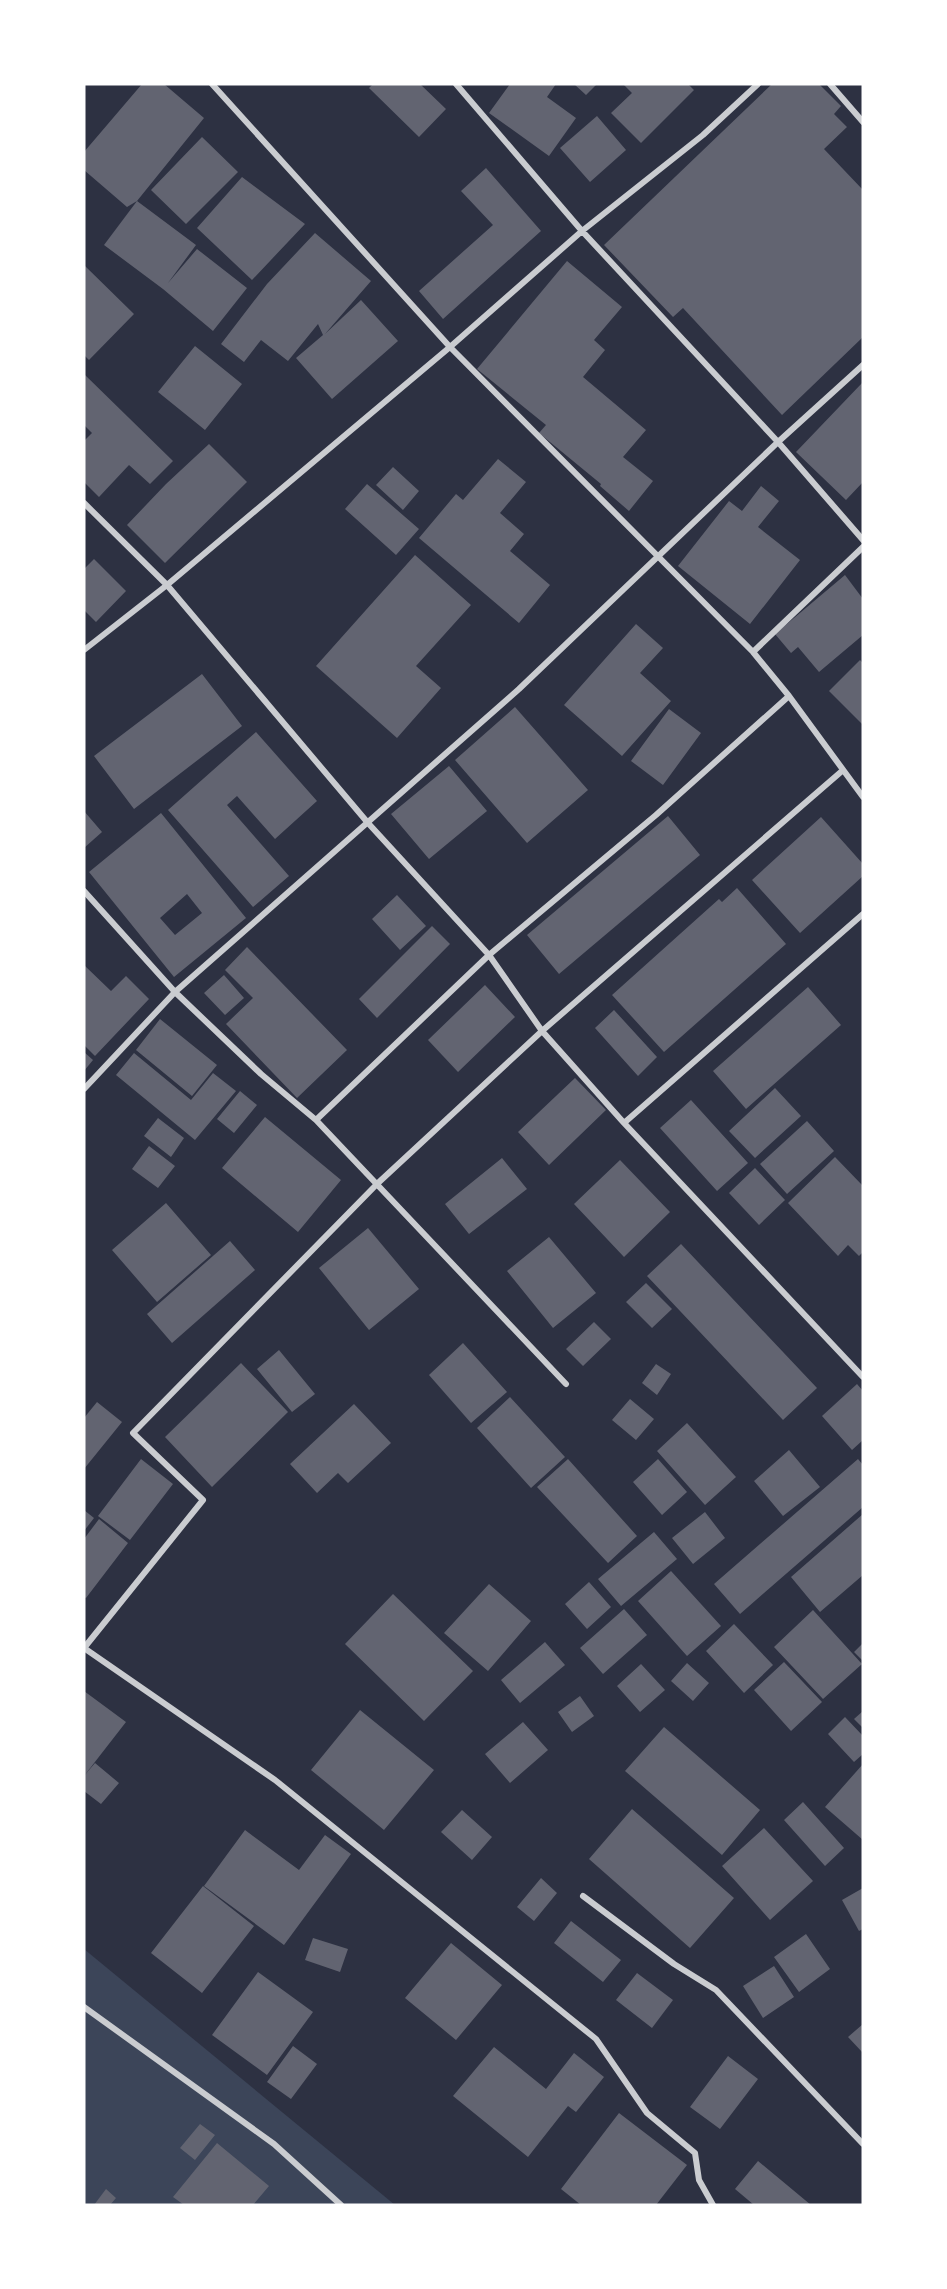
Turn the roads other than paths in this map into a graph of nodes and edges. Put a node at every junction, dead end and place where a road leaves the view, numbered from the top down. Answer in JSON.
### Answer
{"nodes":[{"id":1,"x":212,"y":84,"type":"edge"},
{"id":2,"x":456,"y":84,"type":"edge"},
{"id":3,"x":758,"y":84,"type":"edge"},
{"id":4,"x":830,"y":84,"type":"edge"},
{"id":5,"x":863,"y":122,"type":"edge"},
{"id":6,"x":582,"y":231,"type":"junction"},
{"id":7,"x":450,"y":347,"type":"junction"},
{"id":8,"x":863,"y":365,"type":"edge"},
{"id":9,"x":778,"y":442,"type":"junction"},
{"id":10,"x":84,"y":503,"type":"edge"},
{"id":11,"x":863,"y":540,"type":"edge"},
{"id":12,"x":863,"y":547,"type":"edge"},
{"id":13,"x":656,"y":556,"type":"junction"},
{"id":14,"x":166,"y":585,"type":"junction"},
{"id":15,"x":84,"y":650,"type":"edge"},
{"id":16,"x":753,"y":652,"type":"junction"},
{"id":17,"x":789,"y":696,"type":"junction"},
{"id":18,"x":842,"y":771,"type":"junction"},
{"id":19,"x":863,"y":797,"type":"edge"},
{"id":20,"x":368,"y":823,"type":"junction"},
{"id":21,"x":84,"y":891,"type":"edge"},
{"id":22,"x":863,"y":914,"type":"edge"},
{"id":23,"x":489,"y":955,"type":"junction"},
{"id":24,"x":176,"y":992,"type":"junction"},
{"id":25,"x":542,"y":1031,"type":"junction"},
{"id":26,"x":84,"y":1089,"type":"edge"},
{"id":27,"x":316,"y":1120,"type":"junction"},
{"id":28,"x":624,"y":1123,"type":"junction"},
{"id":29,"x":378,"y":1183,"type":"junction"},
{"id":30,"x":863,"y":1377,"type":"edge"},
{"id":31,"x":566,"y":1384,"type":"dead end"},
{"id":32,"x":84,"y":1648,"type":"edge"},
{"id":33,"x":583,"y":1896,"type":"dead end"},
{"id":34,"x":84,"y":2007,"type":"edge"},
{"id":35,"x":863,"y":2144,"type":"edge"},
{"id":36,"x":341,"y":2205,"type":"edge"},
{"id":37,"x":713,"y":2205,"type":"edge"}],
"edges":[{"from":1,"to":7,"type":"street"},
{"from":2,"to":6,"type":"street"},
{"from":3,"to":6,"type":"street"},
{"from":4,"to":5,"type":"street"},
{"from":6,"to":7,"type":"street"},
{"from":6,"to":9,"type":"street"},
{"from":7,"to":13,"type":"street"},
{"from":7,"to":14,"type":"street"},
{"from":8,"to":9,"type":"street"},
{"from":9,"to":11,"type":"street"},
{"from":9,"to":13,"type":"street"},
{"from":10,"to":14,"type":"street"},
{"from":12,"to":16,"type":"street"},
{"from":13,"to":16,"type":"street"},
{"from":13,"to":20,"type":"street"},
{"from":14,"to":15,"type":"street"},
{"from":14,"to":20,"type":"street"},
{"from":16,"to":17,"type":"street"},
{"from":17,"to":18,"type":"street"},
{"from":17,"to":23,"type":"street"},
{"from":18,"to":19,"type":"street"},
{"from":18,"to":25,"type":"street"},
{"from":20,"to":23,"type":"street"},
{"from":20,"to":24,"type":"street"},
{"from":21,"to":24,"type":"street"},
{"from":22,"to":28,"type":"street"},
{"from":23,"to":25,"type":"street"},
{"from":23,"to":27,"type":"street"},
{"from":24,"to":26,"type":"street"},
{"from":24,"to":27,"type":"street"},
{"from":25,"to":28,"type":"street"},
{"from":25,"to":29,"type":"street"},
{"from":27,"to":29,"type":"street"},
{"from":28,"to":30,"type":"street"},
{"from":29,"to":31,"type":"street"},
{"from":29,"to":32,"type":"street"},
{"from":32,"to":37,"type":"street"},
{"from":33,"to":35,"type":"street"},
{"from":34,"to":36,"type":"street"}]}
